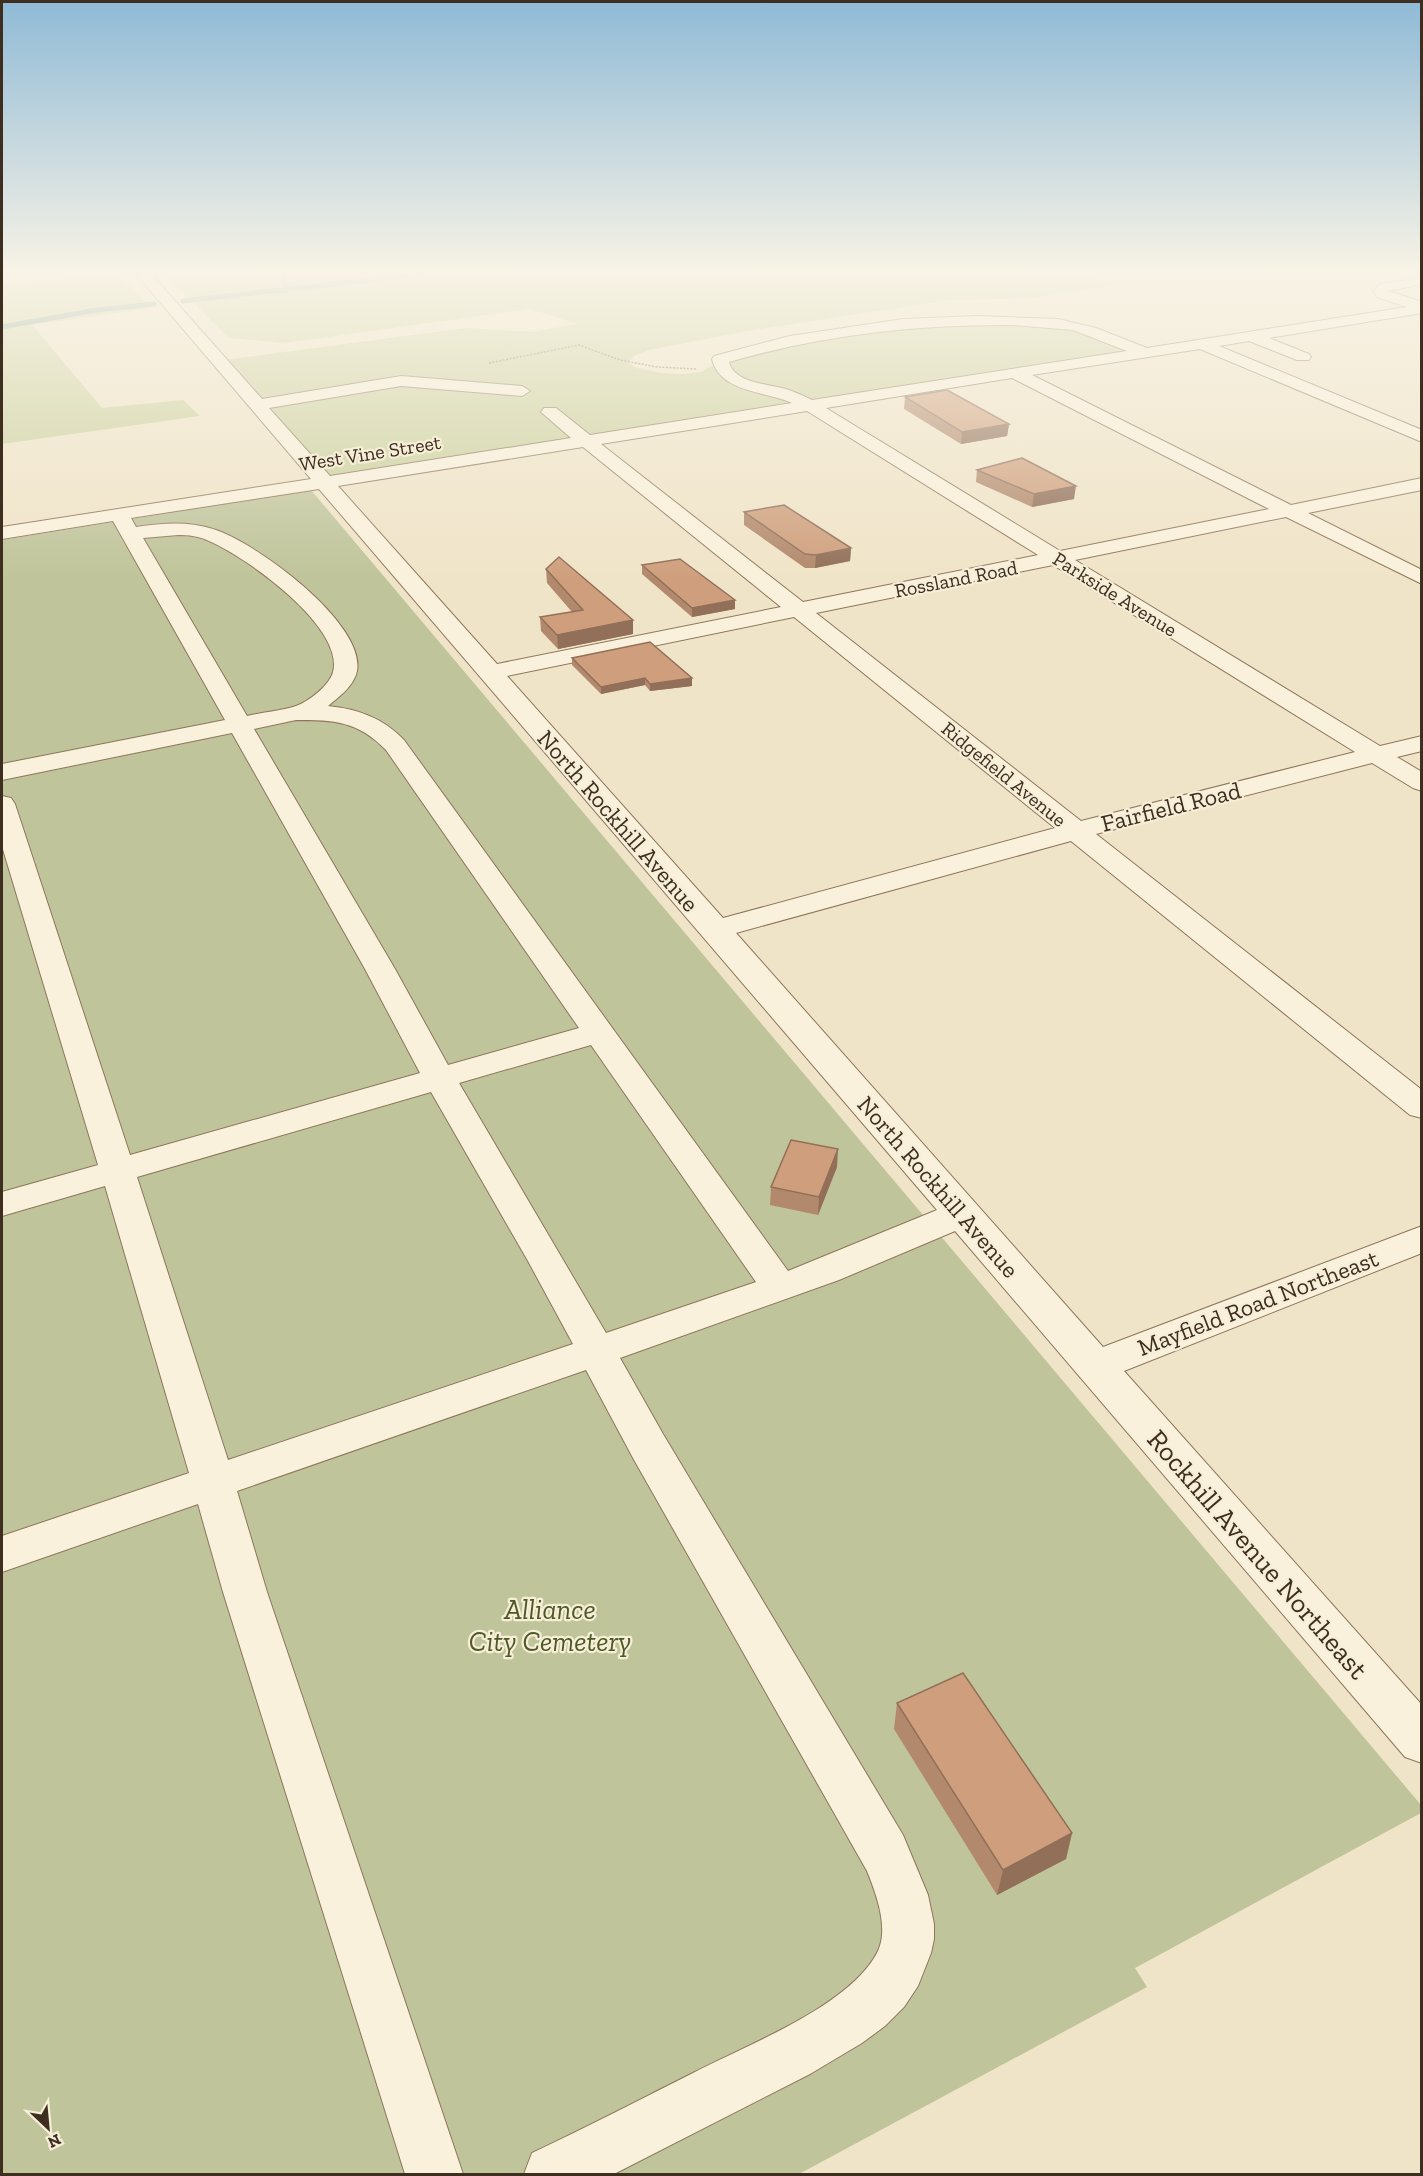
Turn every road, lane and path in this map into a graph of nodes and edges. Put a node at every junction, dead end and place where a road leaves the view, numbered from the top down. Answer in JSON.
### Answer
{"nodes":[{"id":1,"x":231,"y":376,"type":"edge"},
{"id":2,"x":731,"y":376,"type":"edge"},
{"id":3,"x":998,"y":376,"type":"edge"},
{"id":4,"x":1019,"y":376,"type":"edge"},
{"id":5,"x":1277,"y":376,"type":"edge"},
{"id":6,"x":522,"y":391,"type":"dead end"},
{"id":7,"x":257,"y":405,"type":"junction"},
{"id":8,"x":809,"y":405,"type":"junction"},
{"id":9,"x":550,"y":412,"type":"dead end"},
{"id":10,"x":1422,"y":437,"type":"edge"},
{"id":11,"x":587,"y":440,"type":"junction"},
{"id":12,"x":322,"y":482,"type":"junction"},
{"id":13,"x":1422,"y":484,"type":"edge"},
{"id":14,"x":1288,"y":511,"type":"junction"},
{"id":15,"x":121,"y":528,"type":"junction"},
{"id":16,"x":2,"y":533,"type":"edge"},
{"id":17,"x":1057,"y":558,"type":"junction"},
{"id":18,"x":1422,"y":578,"type":"edge"},
{"id":19,"x":799,"y":610,"type":"junction"},
{"id":20,"x":490,"y":672,"type":"junction"},
{"id":21,"x":303,"y":713,"type":"junction"},
{"id":22,"x":238,"y":724,"type":"junction"},
{"id":23,"x":1422,"y":742,"type":"edge"},
{"id":24,"x":1376,"y":754,"type":"junction"},
{"id":25,"x":2,"y":772,"type":"edge"},
{"id":26,"x":1422,"y":783,"type":"edge"},
{"id":27,"x":2,"y":804,"type":"edge"},
{"id":28,"x":1075,"y":831,"type":"junction"},
{"id":29,"x":713,"y":930,"type":"junction"},
{"id":30,"x":598,"y":1033,"type":"junction"},
{"id":31,"x":441,"y":1079,"type":"junction"},
{"id":32,"x":1422,"y":1107,"type":"edge"},
{"id":33,"x":117,"y":1171,"type":"junction"},
{"id":34,"x":2,"y":1204,"type":"edge"},
{"id":35,"x":962,"y":1214,"type":"junction"},
{"id":36,"x":1422,"y":1239,"type":"edge"},
{"id":37,"x":780,"y":1288,"type":"junction"},
{"id":38,"x":596,"y":1351,"type":"junction"},
{"id":39,"x":1095,"y":1366,"type":"junction"},
{"id":40,"x":214,"y":1481,"type":"junction"},
{"id":41,"x":2,"y":1554,"type":"edge"},
{"id":42,"x":1422,"y":1741,"type":"edge"},
{"id":43,"x":434,"y":2175,"type":"edge"},
{"id":44,"x":553,"y":2175,"type":"edge"}],
"edges":[{"from":1,"to":7,"type":"street","name":"North Rockhill Avenue"},
{"from":2,"to":8,"type":"street","name":"Parkside Avenue"},
{"from":3,"to":8,"type":"street","name":"West Vine Street"},
{"from":4,"to":14,"type":"street"},
{"from":5,"to":10,"type":"street"},
{"from":6,"to":7,"type":"street"},
{"from":7,"to":12,"type":"street","name":"North Rockhill Avenue"},
{"from":8,"to":11,"type":"street","name":"West Vine Street"},
{"from":8,"to":17,"type":"street","name":"Parkside Avenue"},
{"from":9,"to":11,"type":"street","name":"Ridgefield Avenue"},
{"from":11,"to":12,"type":"street","name":"West Vine Street"},
{"from":11,"to":19,"type":"street","name":"Ridgefield Avenue"},
{"from":12,"to":15,"type":"street","name":"West Vine Street"},
{"from":12,"to":20,"type":"street","name":"North Rockhill Avenue"},
{"from":13,"to":14,"type":"street","name":"Rossland Road"},
{"from":14,"to":17,"type":"street","name":"Rossland Road"},
{"from":14,"to":18,"type":"street"},
{"from":15,"to":16,"type":"street","name":"West Vine Street"},
{"from":15,"to":21,"type":"street"},
{"from":15,"to":22,"type":"street"},
{"from":17,"to":19,"type":"street","name":"Rossland Road"},
{"from":17,"to":24,"type":"street","name":"Parkside Avenue"},
{"from":19,"to":20,"type":"street","name":"Rossland Road"},
{"from":19,"to":28,"type":"street","name":"Ridgefield Avenue"},
{"from":20,"to":29,"type":"street","name":"North Rockhill Avenue"},
{"from":21,"to":22,"type":"street"},
{"from":21,"to":30,"type":"street"},
{"from":22,"to":25,"type":"street"},
{"from":22,"to":31,"type":"street"},
{"from":23,"to":24,"type":"street","name":"Fairfield Road"},
{"from":24,"to":26,"type":"street","name":"Parkside Avenue"},
{"from":24,"to":28,"type":"street","name":"Fairfield Road"},
{"from":27,"to":33,"type":"street"},
{"from":28,"to":29,"type":"street","name":"Fairfield Road"},
{"from":28,"to":32,"type":"street","name":"Ridgefield Avenue"},
{"from":29,"to":35,"type":"street","name":"North Rockhill Avenue"},
{"from":30,"to":31,"type":"street"},
{"from":30,"to":37,"type":"street"},
{"from":31,"to":33,"type":"street"},
{"from":31,"to":38,"type":"street"},
{"from":33,"to":34,"type":"street"},
{"from":33,"to":40,"type":"street"},
{"from":35,"to":37,"type":"street"},
{"from":35,"to":39,"type":"street","name":"North Rockhill Avenue"},
{"from":36,"to":39,"type":"street","name":"Mayfield Road Northeast"},
{"from":37,"to":38,"type":"street"},
{"from":38,"to":40,"type":"street"},
{"from":38,"to":44,"type":"street"},
{"from":39,"to":42,"type":"street","name":"Rockhill Avenue Northeast"},
{"from":40,"to":41,"type":"street"},
{"from":40,"to":43,"type":"street"}]}
